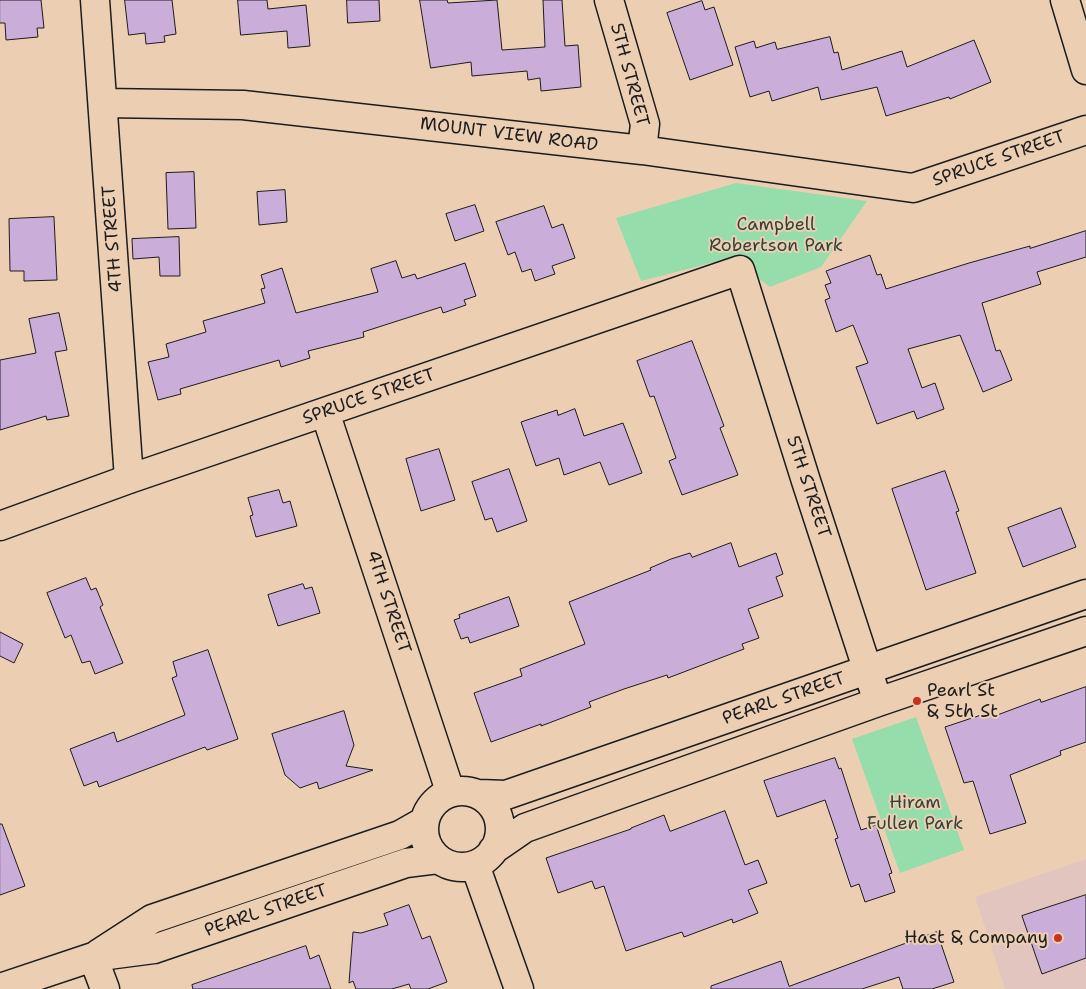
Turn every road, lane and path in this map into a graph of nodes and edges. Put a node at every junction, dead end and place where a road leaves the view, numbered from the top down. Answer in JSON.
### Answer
{"nodes":[{"id":1,"x":95,"y":0,"type":"edge"},
{"id":2,"x":609,"y":0,"type":"edge"},
{"id":3,"x":1064,"y":0,"type":"edge"},
{"id":4,"x":1086,"y":70,"type":"edge"},
{"id":5,"x":103,"y":103,"type":"junction"},
{"id":6,"x":1086,"y":130,"type":"edge"},
{"id":7,"x":642,"y":150,"type":"junction"},
{"id":8,"x":912,"y":188,"type":"joint"},
{"id":9,"x":740,"y":270,"type":"joint"},
{"id":10,"x":325,"y":412,"type":"junction"},
{"id":11,"x":129,"y":479,"type":"junction"},
{"id":12,"x":0,"y":526,"type":"edge"},
{"id":13,"x":1086,"y":594,"type":"edge"},
{"id":14,"x":1086,"y":631,"type":"edge"},
{"id":15,"x":868,"y":671,"type":"junction"},
{"id":16,"x":878,"y":702,"type":"junction"},
{"id":17,"x":450,"y":792,"type":"junction"},
{"id":18,"x":479,"y":794,"type":"junction"},
{"id":19,"x":424,"y":822,"type":"junction"},
{"id":20,"x":484,"y":857,"type":"junction"},
{"id":21,"x":438,"y":859,"type":"junction"},
{"id":22,"x":93,"y":957,"type":"junction"},
{"id":23,"x":0,"y":988,"type":"edge"},
{"id":24,"x":105,"y":989,"type":"edge"},
{"id":25,"x":519,"y":989,"type":"edge"}],
"edges":[{"from":1,"to":5,"type":"street","name":"4TH STREET"},
{"from":2,"to":7,"type":"street","name":"5TH STREET"},
{"from":3,"to":4,"type":"street"},
{"from":5,"to":7,"type":"street","name":"MOUNT VIEW ROAD"},
{"from":5,"to":11,"type":"street","name":"4TH STREET"},
{"from":6,"to":8,"type":"street","name":"SPRUCE STREET"},
{"from":7,"to":8,"type":"street","name":"MOUNT VIEW ROAD"},
{"from":9,"to":10,"type":"street","name":"SPRUCE STREET"},
{"from":9,"to":15,"type":"street","name":"5TH STREET"},
{"from":10,"to":11,"type":"street","name":"SPRUCE STREET"},
{"from":10,"to":17,"type":"street","name":"4TH STREET"},
{"from":11,"to":12,"type":"street","name":"SPRUCE STREET"},
{"from":13,"to":15,"type":"street","name":"PEARL STREET"},
{"from":14,"to":16,"type":"street","name":"PEARL STREET"},
{"from":15,"to":16,"type":"street","name":"5TH STREET"},
{"from":15,"to":18,"type":"street","name":"PEARL STREET"},
{"from":16,"to":20,"type":"street","name":"PEARL STREET"},
{"from":17,"to":18,"type":"street"},
{"from":17,"to":19,"type":"street"},
{"from":18,"to":20,"type":"street"},
{"from":19,"to":21,"type":"street"},
{"from":19,"to":22,"type":"street","name":"PEARL STREET"},
{"from":20,"to":21,"type":"street"},
{"from":20,"to":25,"type":"street"},
{"from":21,"to":22,"type":"street","name":"PEARL STREET"},
{"from":22,"to":23,"type":"street","name":"PEARL STREET"},
{"from":22,"to":24,"type":"street"}]}
